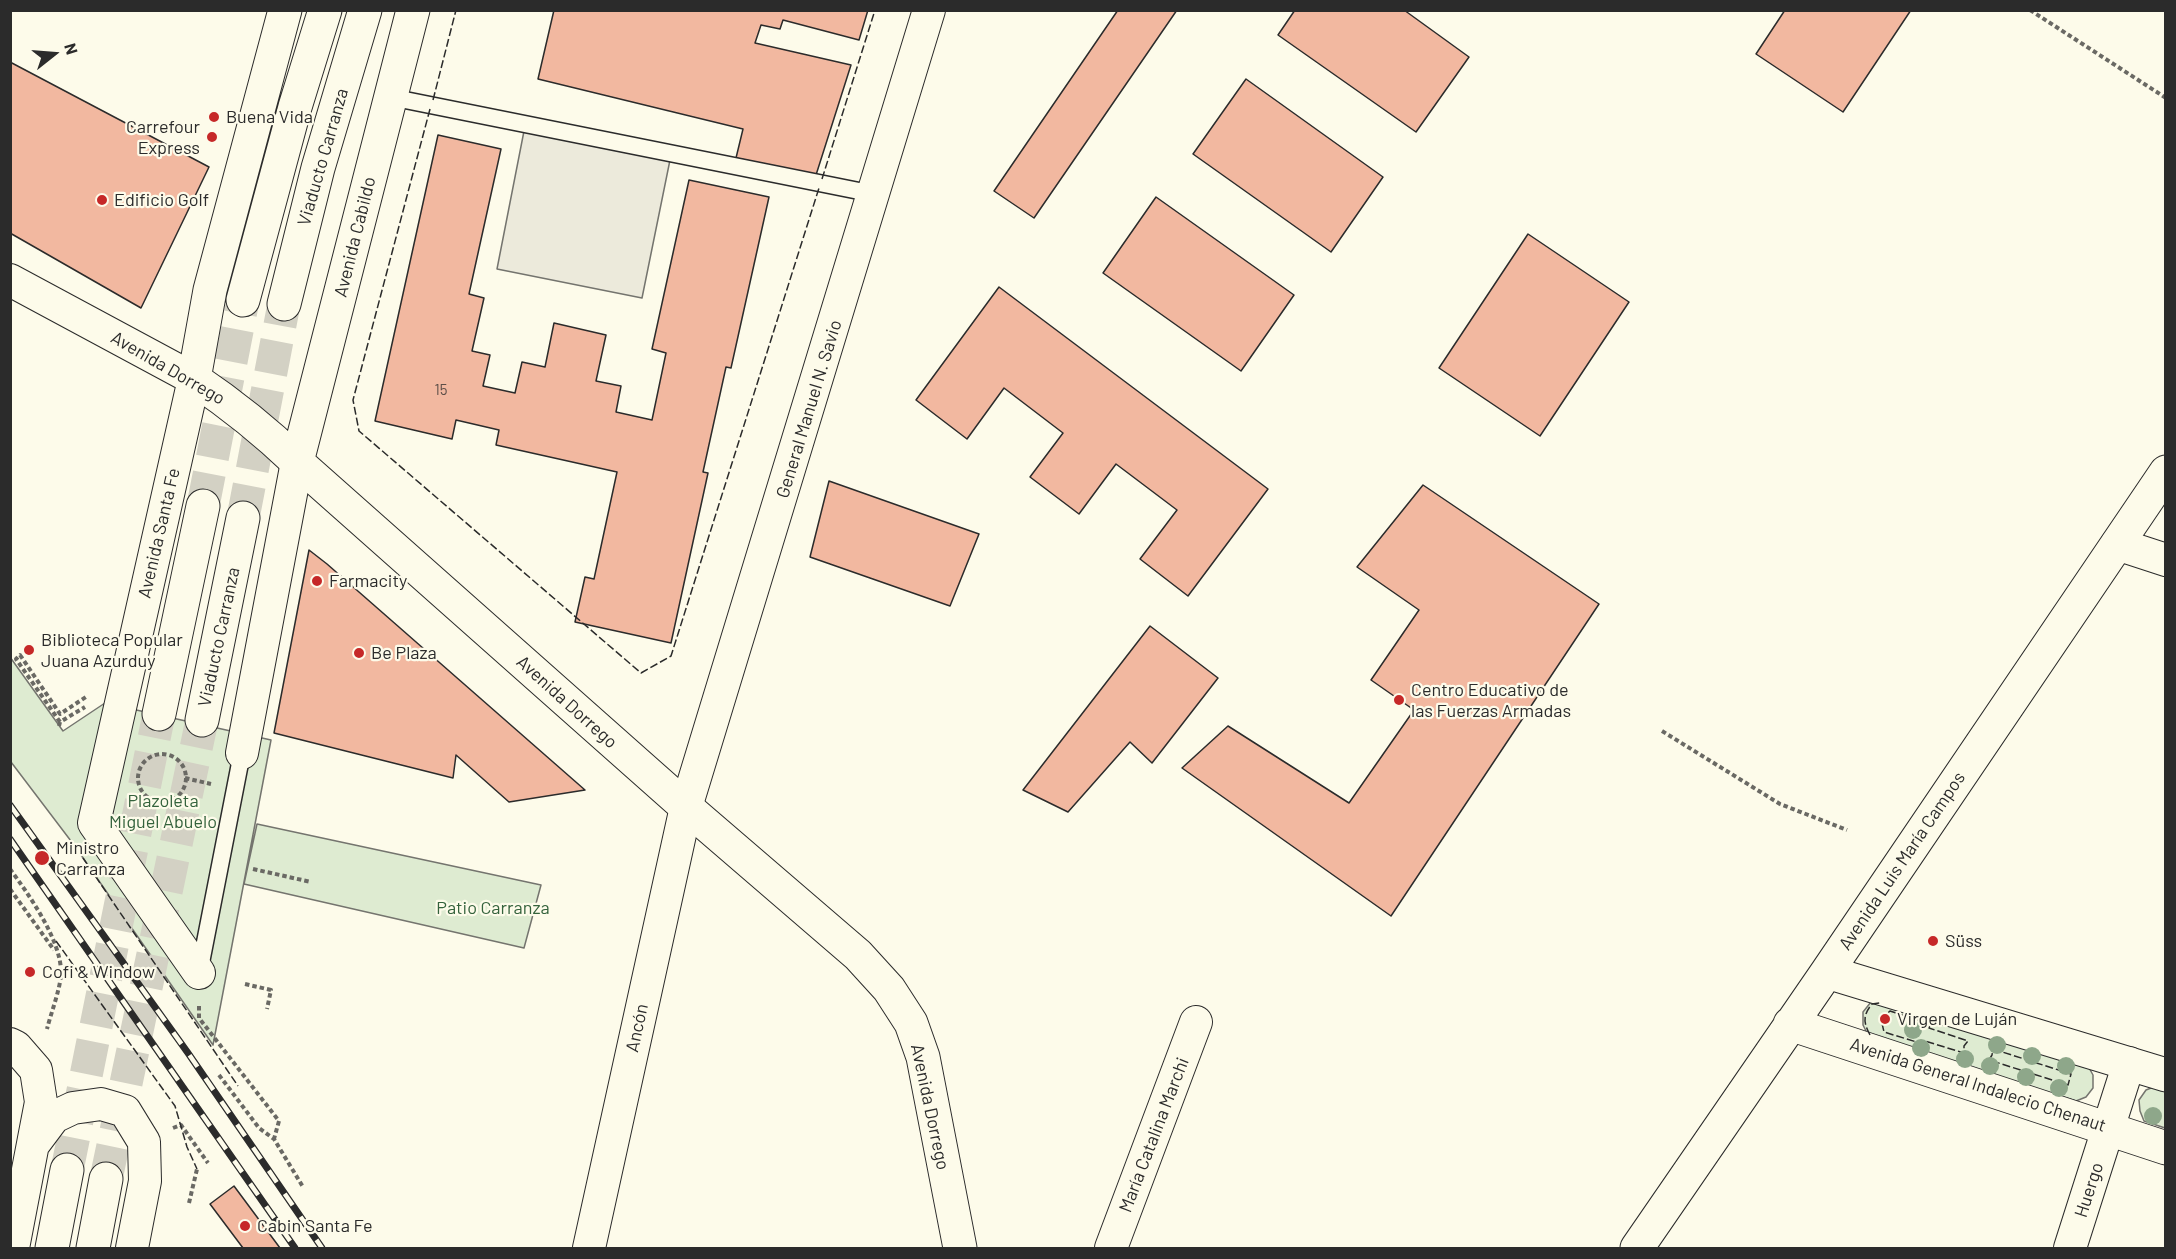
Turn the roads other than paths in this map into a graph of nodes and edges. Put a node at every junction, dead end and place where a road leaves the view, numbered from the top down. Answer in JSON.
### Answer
{"nodes":[{"id":1,"x":285,"y":10,"type":"edge"},
{"id":2,"x":325,"y":10,"type":"edge"},
{"id":3,"x":365,"y":10,"type":"edge"},
{"id":4,"x":413,"y":10,"type":"edge"},
{"id":5,"x":929,"y":10,"type":"edge"},
{"id":6,"x":390,"y":97,"type":"junction"},
{"id":7,"x":874,"y":194,"type":"junction"},
{"id":8,"x":10,"y":280,"type":"edge"},
{"id":9,"x":243,"y":300,"type":"tunnel mouth"},
{"id":10,"x":284,"y":304,"type":"tunnel mouth"},
{"id":11,"x":194,"y":379,"type":"junction"},
{"id":12,"x":297,"y":462,"type":"junction"},
{"id":13,"x":2166,"y":472,"type":"edge"},
{"id":14,"x":203,"y":506,"type":"tunnel mouth"},
{"id":15,"x":243,"y":518,"type":"tunnel mouth"},
{"id":16,"x":2117,"y":544,"type":"junction"},
{"id":17,"x":2166,"y":560,"type":"edge"},
{"id":18,"x":159,"y":714,"type":"tunnel mouth"},
{"id":19,"x":202,"y":720,"type":"tunnel mouth"},
{"id":20,"x":242,"y":753,"type":"joint"},
{"id":21,"x":686,"y":807,"type":"junction"},
{"id":22,"x":1827,"y":972,"type":"junction"},
{"id":23,"x":199,"y":973,"type":"joint"},
{"id":24,"x":1196,"y":1022,"type":"dead end"},
{"id":25,"x":1790,"y":1023,"type":"junction"},
{"id":26,"x":10,"y":1044,"type":"edge"},
{"id":27,"x":2129,"y":1064,"type":"junction"},
{"id":28,"x":2166,"y":1075,"type":"edge"},
{"id":29,"x":2110,"y":1129,"type":"junction"},
{"id":30,"x":33,"y":1145,"type":"junction"},
{"id":31,"x":2166,"y":1148,"type":"edge"},
{"id":32,"x":67,"y":1170,"type":"tunnel mouth"},
{"id":33,"x":106,"y":1179,"type":"tunnel mouth"},
{"id":34,"x":14,"y":1248,"type":"edge"},
{"id":35,"x":52,"y":1248,"type":"edge"},
{"id":36,"x":93,"y":1248,"type":"edge"},
{"id":37,"x":132,"y":1248,"type":"edge"},
{"id":38,"x":589,"y":1248,"type":"edge"},
{"id":39,"x":960,"y":1248,"type":"edge"},
{"id":40,"x":1111,"y":1248,"type":"edge"},
{"id":41,"x":1637,"y":1248,"type":"edge"},
{"id":42,"x":2070,"y":1248,"type":"edge"}],
"edges":[{"from":1,"to":11,"type":"street"},
{"from":2,"to":9,"type":"street"},
{"from":3,"to":10,"type":"street","name":"Viaducto Carranza"},
{"from":4,"to":6,"type":"street","name":"Avenida Cabildo"},
{"from":5,"to":7,"type":"street","name":"General Manuel N. Savio"},
{"from":6,"to":7,"type":"lane"},
{"from":6,"to":12,"type":"street","name":"Avenida Cabildo"},
{"from":7,"to":21,"type":"street","name":"General Manuel N. Savio"},
{"from":8,"to":11,"type":"street","name":"Avenida Dorrego"},
{"from":11,"to":12,"type":"street","name":"Avenida Dorrego"},
{"from":11,"to":23,"type":"street","name":"Avenida Santa Fe"},
{"from":12,"to":20,"type":"street"},
{"from":12,"to":21,"type":"street","name":"Avenida Dorrego"},
{"from":13,"to":16,"type":"street","name":"Avenida Luis María Campos"},
{"from":14,"to":18,"type":"street"},
{"from":15,"to":19,"type":"street","name":"Viaducto Carranza"},
{"from":16,"to":17,"type":"street"},
{"from":16,"to":22,"type":"street","name":"Avenida Luis María Campos"},
{"from":20,"to":23,"type":"lane"},
{"from":21,"to":38,"type":"street","name":"Ancón"},
{"from":21,"to":39,"type":"street","name":"Avenida Dorrego"},
{"from":22,"to":25,"type":"street","name":"Avenida Luis María Campos"},
{"from":22,"to":27,"type":"street"},
{"from":24,"to":40,"type":"street","name":"María Catalina Marchi"},
{"from":25,"to":29,"type":"street","name":"Avenida General Indalecio Chenaut"},
{"from":25,"to":41,"type":"street","name":"Avenida Luis María Campos"},
{"from":26,"to":30,"type":"street"},
{"from":27,"to":28,"type":"street"},
{"from":27,"to":29,"type":"street","name":"Huergo"},
{"from":29,"to":31,"type":"street","name":"Avenida General Indalecio Chenaut"},
{"from":29,"to":42,"type":"street","name":"Huergo"},
{"from":30,"to":34,"type":"street"},
{"from":30,"to":37,"type":"street"},
{"from":32,"to":35,"type":"street"},
{"from":33,"to":36,"type":"street"}]}
